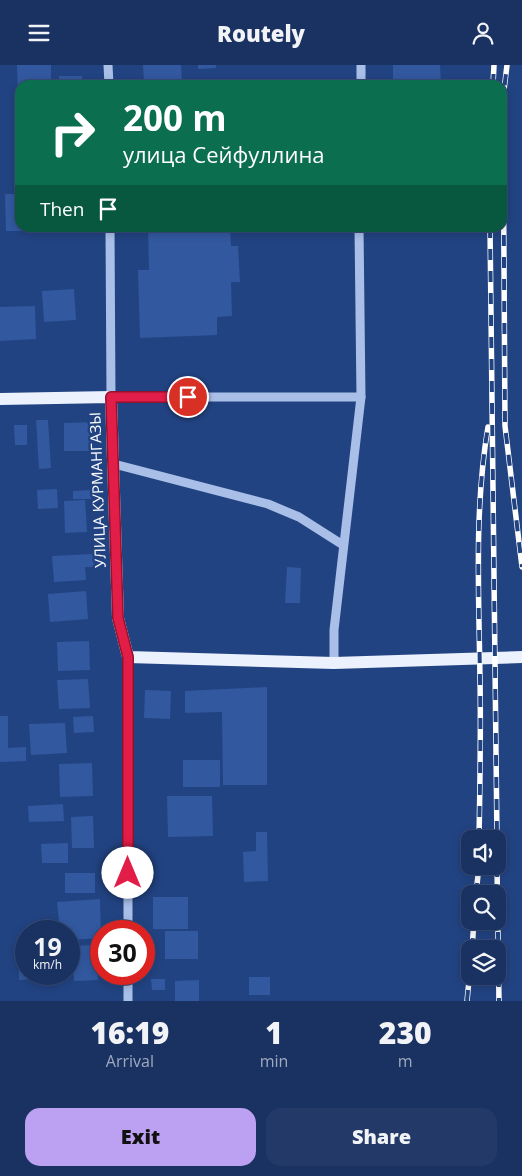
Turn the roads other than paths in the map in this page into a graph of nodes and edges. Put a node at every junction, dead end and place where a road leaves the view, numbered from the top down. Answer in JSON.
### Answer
{"nodes":[{"id":1,"x":108,"y":65,"type":"edge"},
{"id":2,"x":361,"y":65,"type":"edge"},
{"id":3,"x":109,"y":80,"type":"edge"},
{"id":4,"x":361,"y":80,"type":"edge"},
{"id":5,"x":110,"y":232,"type":"edge"},
{"id":6,"x":359,"y":232,"type":"edge"},
{"id":7,"x":111,"y":397,"type":"junction"},
{"id":8,"x":361,"y":397,"type":"junction"},
{"id":9,"x":0,"y":399,"type":"edge"},
{"id":10,"x":114,"y":464,"type":"junction"},
{"id":11,"x":343,"y":545,"type":"junction"},
{"id":12,"x":128,"y":657,"type":"junction"},
{"id":13,"x":522,"y":657,"type":"edge"},
{"id":14,"x":334,"y":663,"type":"junction"},
{"id":15,"x":128,"y":920,"type":"edge"},
{"id":16,"x":128,"y":985,"type":"edge"},
{"id":17,"x":128,"y":1001,"type":"edge"}],
"edges":[{"from":1,"to":3,"type":"street"},
{"from":2,"to":4,"type":"street"},
{"from":5,"to":7,"type":"street","name":"УЛИЦА КУРМАНГАЗЫ"},
{"from":6,"to":8,"type":"street"},
{"from":7,"to":8,"type":"street"},
{"from":7,"to":9,"type":"main road"},
{"from":7,"to":10,"type":"main road","name":"УЛИЦА КУРМАНГАЗЫ"},
{"from":8,"to":11,"type":"street"},
{"from":10,"to":11,"type":"street"},
{"from":10,"to":12,"type":"main road","name":"УЛИЦА КУРМАНГАЗЫ"},
{"from":11,"to":14,"type":"street"},
{"from":12,"to":14,"type":"main road"},
{"from":12,"to":15,"type":"street","name":"УЛИЦА КУРМАНГАЗЫ"},
{"from":13,"to":14,"type":"main road"},
{"from":16,"to":17,"type":"street"}]}
